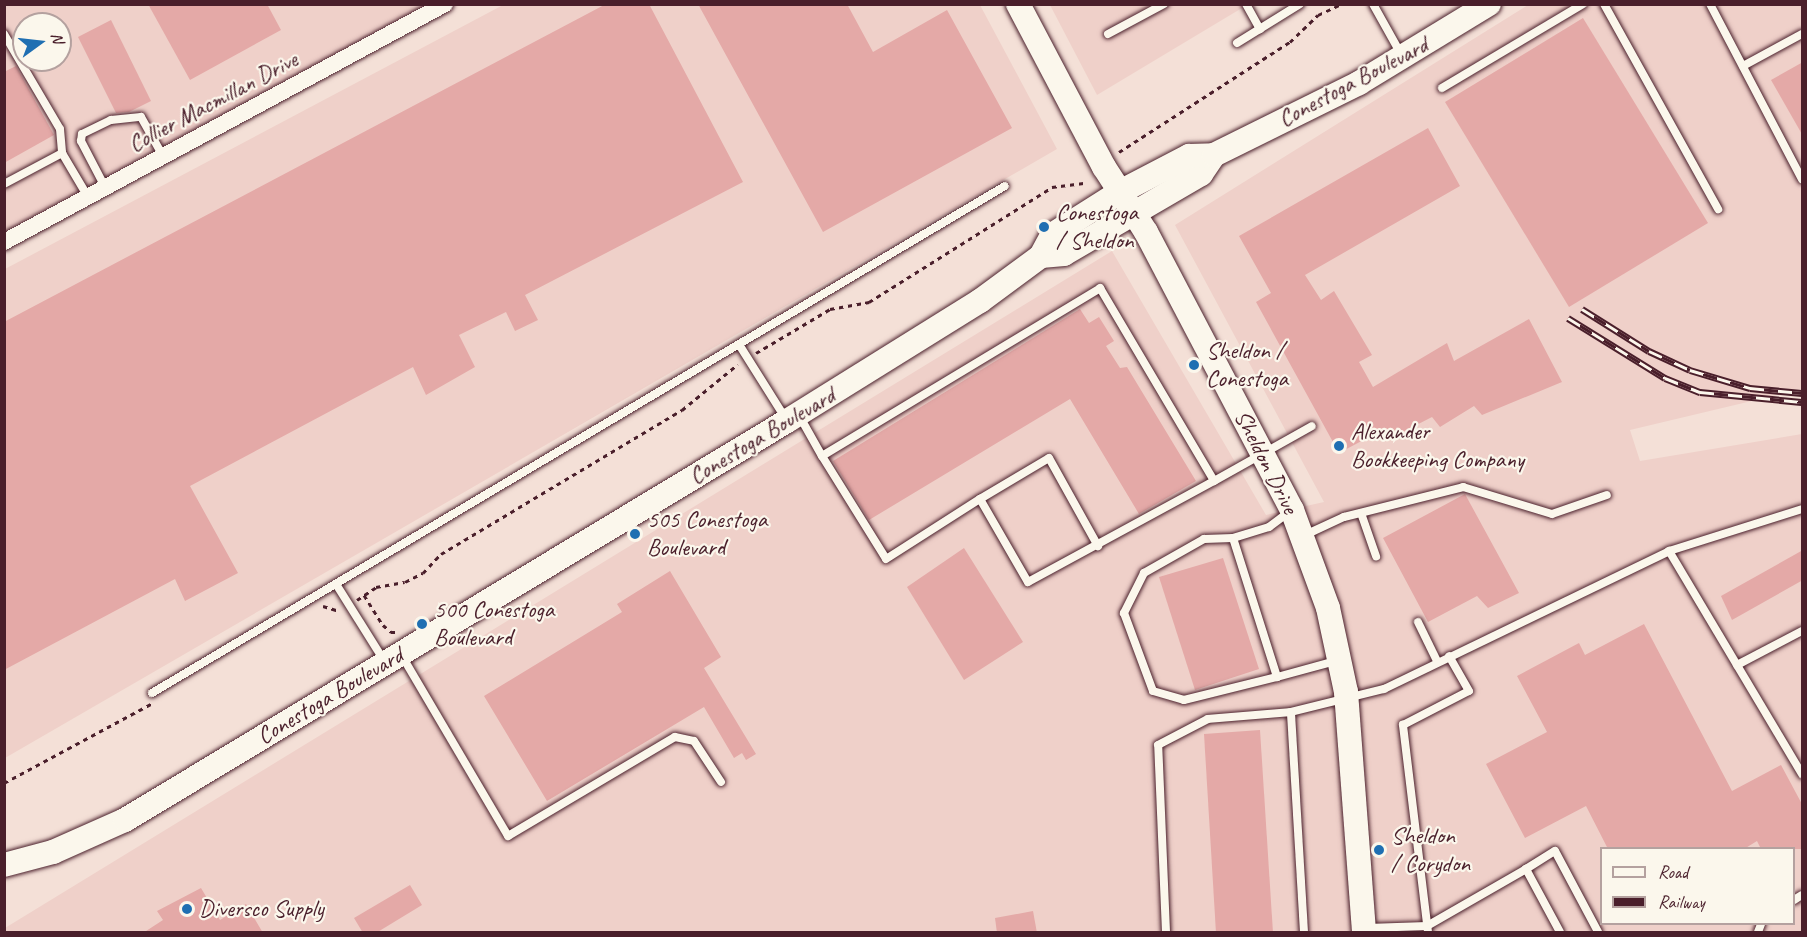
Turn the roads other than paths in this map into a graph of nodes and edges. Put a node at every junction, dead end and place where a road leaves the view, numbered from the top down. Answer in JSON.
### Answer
{"nodes":[{"id":1,"x":445,"y":4,"type":"edge"},
{"id":2,"x":1017,"y":4,"type":"edge"},
{"id":3,"x":1164,"y":4,"type":"edge"},
{"id":4,"x":1246,"y":4,"type":"edge"},
{"id":5,"x":1300,"y":4,"type":"edge"},
{"id":6,"x":1373,"y":4,"type":"edge"},
{"id":7,"x":1489,"y":4,"type":"edge"},
{"id":8,"x":1583,"y":4,"type":"edge"},
{"id":9,"x":1604,"y":4,"type":"edge"},
{"id":10,"x":1710,"y":4,"type":"edge"},
{"id":11,"x":1260,"y":29,"type":"junction"},
{"id":12,"x":4,"y":34,"type":"edge"},
{"id":13,"x":1108,"y":34,"type":"dead end"},
{"id":14,"x":1803,"y":34,"type":"edge"},
{"id":15,"x":1237,"y":43,"type":"dead end"},
{"id":16,"x":1403,"y":57,"type":"junction"},
{"id":17,"x":1743,"y":66,"type":"junction"},
{"id":18,"x":1442,"y":88,"type":"dead end"},
{"id":19,"x":62,"y":153,"type":"junction"},
{"id":20,"x":1214,"y":155,"type":"junction"},
{"id":21,"x":164,"y":156,"type":"junction"},
{"id":22,"x":1803,"y":178,"type":"edge"},
{"id":23,"x":4,"y":184,"type":"edge"},
{"id":24,"x":1005,"y":186,"type":"dead end"},
{"id":25,"x":105,"y":188,"type":"junction"},
{"id":26,"x":1120,"y":192,"type":"junction"},
{"id":27,"x":88,"y":197,"type":"junction"},
{"id":28,"x":1718,"y":209,"type":"dead end"},
{"id":29,"x":1134,"y":212,"type":"junction"},
{"id":30,"x":4,"y":242,"type":"edge"},
{"id":31,"x":1041,"y":256,"type":"junction"},
{"id":32,"x":740,"y":346,"type":"junction"},
{"id":33,"x":793,"y":418,"type":"junction"},
{"id":34,"x":1312,"y":426,"type":"dead end"},
{"id":35,"x":1262,"y":452,"type":"junction"},
{"id":36,"x":822,"y":456,"type":"junction"},
{"id":37,"x":1214,"y":481,"type":"junction"},
{"id":38,"x":1607,"y":495,"type":"dead end"},
{"id":39,"x":980,"y":499,"type":"junction"},
{"id":40,"x":1803,"y":509,"type":"edge"},
{"id":41,"x":1292,"y":510,"type":"junction"},
{"id":42,"x":1361,"y":513,"type":"junction"},
{"id":43,"x":1301,"y":536,"type":"junction"},
{"id":44,"x":1233,"y":538,"type":"junction"},
{"id":45,"x":1098,"y":546,"type":"junction"},
{"id":46,"x":1670,"y":551,"type":"junction"},
{"id":47,"x":1377,"y":556,"type":"dead end"},
{"id":48,"x":336,"y":584,"type":"junction"},
{"id":49,"x":1418,"y":622,"type":"dead end"},
{"id":50,"x":1803,"y":631,"type":"edge"},
{"id":51,"x":396,"y":649,"type":"junction"},
{"id":52,"x":1449,"y":656,"type":"junction"},
{"id":53,"x":1339,"y":660,"type":"junction"},
{"id":54,"x":1437,"y":662,"type":"junction"},
{"id":55,"x":1737,"y":666,"type":"junction"},
{"id":56,"x":1277,"y":677,"type":"junction"},
{"id":57,"x":152,"y":693,"type":"dead end"},
{"id":58,"x":1347,"y":697,"type":"junction"},
{"id":59,"x":1292,"y":712,"type":"junction"},
{"id":60,"x":1803,"y":774,"type":"edge"},
{"id":61,"x":721,"y":782,"type":"dead end"},
{"id":62,"x":4,"y":865,"type":"edge"},
{"id":63,"x":1526,"y":868,"type":"junction"},
{"id":64,"x":1428,"y":929,"type":"edge"},
{"id":65,"x":1364,"y":930,"type":"edge"},
{"id":66,"x":1166,"y":933,"type":"edge"},
{"id":67,"x":1304,"y":933,"type":"edge"},
{"id":68,"x":1560,"y":933,"type":"edge"},
{"id":69,"x":1598,"y":933,"type":"edge"}],
"edges":[{"from":1,"to":21,"type":"street","name":"Collier Macmillan Drive"},
{"from":2,"to":26,"type":"street","name":"Sheldon Drive"},
{"from":3,"to":13,"type":"lane"},
{"from":4,"to":11,"type":"lane"},
{"from":5,"to":11,"type":"lane"},
{"from":6,"to":16,"type":"lane"},
{"from":7,"to":16,"type":"street","name":"Conestoga Boulevard"},
{"from":8,"to":18,"type":"lane"},
{"from":9,"to":28,"type":"lane"},
{"from":10,"to":17,"type":"lane"},
{"from":11,"to":15,"type":"lane"},
{"from":12,"to":19,"type":"lane"},
{"from":14,"to":17,"type":"lane"},
{"from":16,"to":20,"type":"street","name":"Conestoga Boulevard"},
{"from":17,"to":22,"type":"lane"},
{"from":19,"to":23,"type":"lane"},
{"from":19,"to":27,"type":"lane"},
{"from":20,"to":26,"type":"street","name":"Conestoga Boulevard"},
{"from":20,"to":29,"type":"street","name":"Conestoga Boulevard"},
{"from":21,"to":25,"type":"street","name":"Collier Macmillan Drive"},
{"from":21,"to":25,"type":"lane"},
{"from":24,"to":32,"type":"lane"},
{"from":25,"to":27,"type":"street","name":"Collier Macmillan Drive"},
{"from":26,"to":29,"type":"street","name":"Sheldon Drive"},
{"from":26,"to":31,"type":"street","name":"Conestoga Boulevard"},
{"from":27,"to":30,"type":"street","name":"Collier Macmillan Drive"},
{"from":29,"to":31,"type":"street","name":"Conestoga Boulevard"},
{"from":29,"to":35,"type":"street","name":"Sheldon Drive"},
{"from":31,"to":33,"type":"street","name":"Conestoga Boulevard"},
{"from":32,"to":33,"type":"lane"},
{"from":32,"to":48,"type":"lane"},
{"from":33,"to":36,"type":"lane"},
{"from":33,"to":51,"type":"street","name":"Conestoga Boulevard"},
{"from":34,"to":35,"type":"lane"},
{"from":35,"to":37,"type":"lane"},
{"from":35,"to":41,"type":"street","name":"Sheldon Drive"},
{"from":36,"to":37,"type":"lane"},
{"from":36,"to":39,"type":"lane"},
{"from":37,"to":45,"type":"lane"},
{"from":38,"to":42,"type":"lane"},
{"from":39,"to":45,"type":"lane"},
{"from":39,"to":45,"type":"lane"},
{"from":40,"to":46,"type":"lane"},
{"from":41,"to":43,"type":"street","name":"Sheldon Drive"},
{"from":41,"to":44,"type":"lane"},
{"from":42,"to":43,"type":"lane"},
{"from":42,"to":47,"type":"lane"},
{"from":43,"to":53,"type":"street","name":"Sheldon Drive"},
{"from":44,"to":56,"type":"lane"},
{"from":44,"to":56,"type":"lane"},
{"from":46,"to":52,"type":"lane"},
{"from":46,"to":55,"type":"lane"},
{"from":48,"to":51,"type":"lane"},
{"from":48,"to":57,"type":"lane"},
{"from":49,"to":54,"type":"lane"},
{"from":50,"to":55,"type":"lane"},
{"from":51,"to":61,"type":"lane"},
{"from":51,"to":62,"type":"street","name":"Conestoga Boulevard"},
{"from":52,"to":54,"type":"lane"},
{"from":52,"to":64,"type":"lane"},
{"from":53,"to":56,"type":"lane"},
{"from":53,"to":58,"type":"street","name":"Sheldon Drive"},
{"from":54,"to":58,"type":"lane"},
{"from":55,"to":60,"type":"lane"},
{"from":58,"to":59,"type":"lane"},
{"from":58,"to":65,"type":"street","name":"Sheldon Drive"},
{"from":59,"to":66,"type":"lane"},
{"from":59,"to":67,"type":"lane"},
{"from":63,"to":64,"type":"lane"},
{"from":63,"to":68,"type":"lane"},
{"from":63,"to":69,"type":"lane"},
{"from":64,"to":65,"type":"lane"}]}
